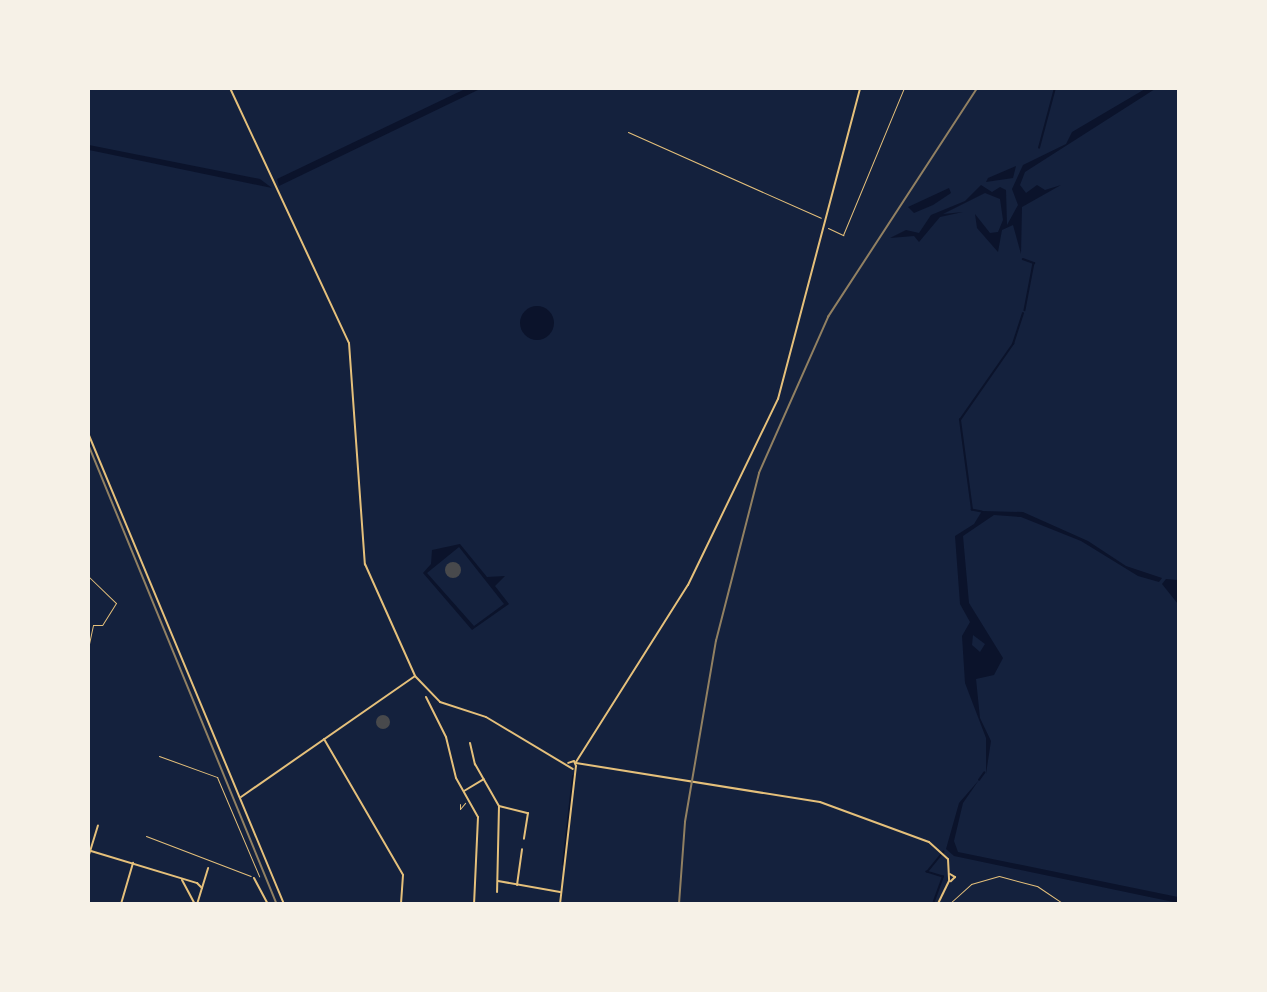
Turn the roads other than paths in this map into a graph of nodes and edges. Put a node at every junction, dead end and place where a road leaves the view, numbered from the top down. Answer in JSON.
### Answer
{"nodes":[{"id":1,"x":230,"y":88,"type":"edge"},
{"id":2,"x":861,"y":88,"type":"edge"},
{"id":3,"x":88,"y":433,"type":"edge"},
{"id":4,"x":415,"y":676,"type":"junction"},
{"id":5,"x":426,"y":697,"type":"dead end"},
{"id":6,"x":324,"y":740,"type":"junction"},
{"id":7,"x":470,"y":743,"type":"dead end"},
{"id":8,"x":576,"y":763,"type":"junction"},
{"id":9,"x":568,"y":764,"type":"junction"},
{"id":10,"x":573,"y":769,"type":"junction"},
{"id":11,"x":484,"y":779,"type":"junction"},
{"id":12,"x":464,"y":791,"type":"junction"},
{"id":13,"x":241,"y":797,"type":"junction"},
{"id":14,"x":499,"y":806,"type":"junction"},
{"id":15,"x":98,"y":825,"type":"dead end"},
{"id":16,"x":524,"y":839,"type":"dead end"},
{"id":17,"x":522,"y":849,"type":"dead end"},
{"id":18,"x":91,"y":851,"type":"junction"},
{"id":19,"x":88,"y":858,"type":"edge"},
{"id":20,"x":133,"y":863,"type":"junction"},
{"id":21,"x":208,"y":868,"type":"dead end"},
{"id":22,"x":950,"y":874,"type":"junction"},
{"id":23,"x":180,"y":878,"type":"junction"},
{"id":24,"x":254,"y":878,"type":"road end"},
{"id":25,"x":498,"y":881,"type":"junction"},
{"id":26,"x":949,"y":881,"type":"junction"},
{"id":27,"x":517,"y":885,"type":"junction"},
{"id":28,"x":202,"y":888,"type":"junction"},
{"id":29,"x":497,"y":892,"type":"dead end"},
{"id":30,"x":560,"y":892,"type":"junction"},
{"id":31,"x":121,"y":903,"type":"edge"},
{"id":32,"x":196,"y":903,"type":"edge"},
{"id":33,"x":268,"y":903,"type":"edge"},
{"id":34,"x":284,"y":903,"type":"edge"},
{"id":35,"x":401,"y":903,"type":"edge"},
{"id":36,"x":474,"y":903,"type":"edge"},
{"id":37,"x":560,"y":903,"type":"edge"},
{"id":38,"x":938,"y":903,"type":"edge"}],
"edges":[{"from":1,"to":4,"type":"street"},
{"from":2,"to":8,"type":"street"},
{"from":3,"to":13,"type":"street"},
{"from":4,"to":6,"type":"street"},
{"from":4,"to":9,"type":"street"},
{"from":5,"to":12,"type":"street"},
{"from":6,"to":13,"type":"street"},
{"from":6,"to":35,"type":"street"},
{"from":7,"to":11,"type":"street"},
{"from":8,"to":9,"type":"street"},
{"from":8,"to":10,"type":"street"},
{"from":8,"to":22,"type":"street"},
{"from":9,"to":10,"type":"street"},
{"from":10,"to":30,"type":"street"},
{"from":11,"to":12,"type":"street"},
{"from":11,"to":14,"type":"street"},
{"from":12,"to":36,"type":"street"},
{"from":13,"to":34,"type":"street"},
{"from":14,"to":16,"type":"street"},
{"from":14,"to":25,"type":"street"},
{"from":15,"to":18,"type":"street"},
{"from":17,"to":27,"type":"street"},
{"from":18,"to":19,"type":"street"},
{"from":18,"to":20,"type":"street"},
{"from":20,"to":23,"type":"street"},
{"from":20,"to":31,"type":"street"},
{"from":21,"to":28,"type":"street"},
{"from":22,"to":26,"type":"street"},
{"from":22,"to":26,"type":"street"},
{"from":23,"to":28,"type":"street"},
{"from":23,"to":32,"type":"street"},
{"from":24,"to":33,"type":"street"},
{"from":25,"to":27,"type":"street"},
{"from":25,"to":29,"type":"street"},
{"from":26,"to":38,"type":"street"},
{"from":27,"to":30,"type":"street"},
{"from":28,"to":32,"type":"street"},
{"from":30,"to":37,"type":"street"}]}
